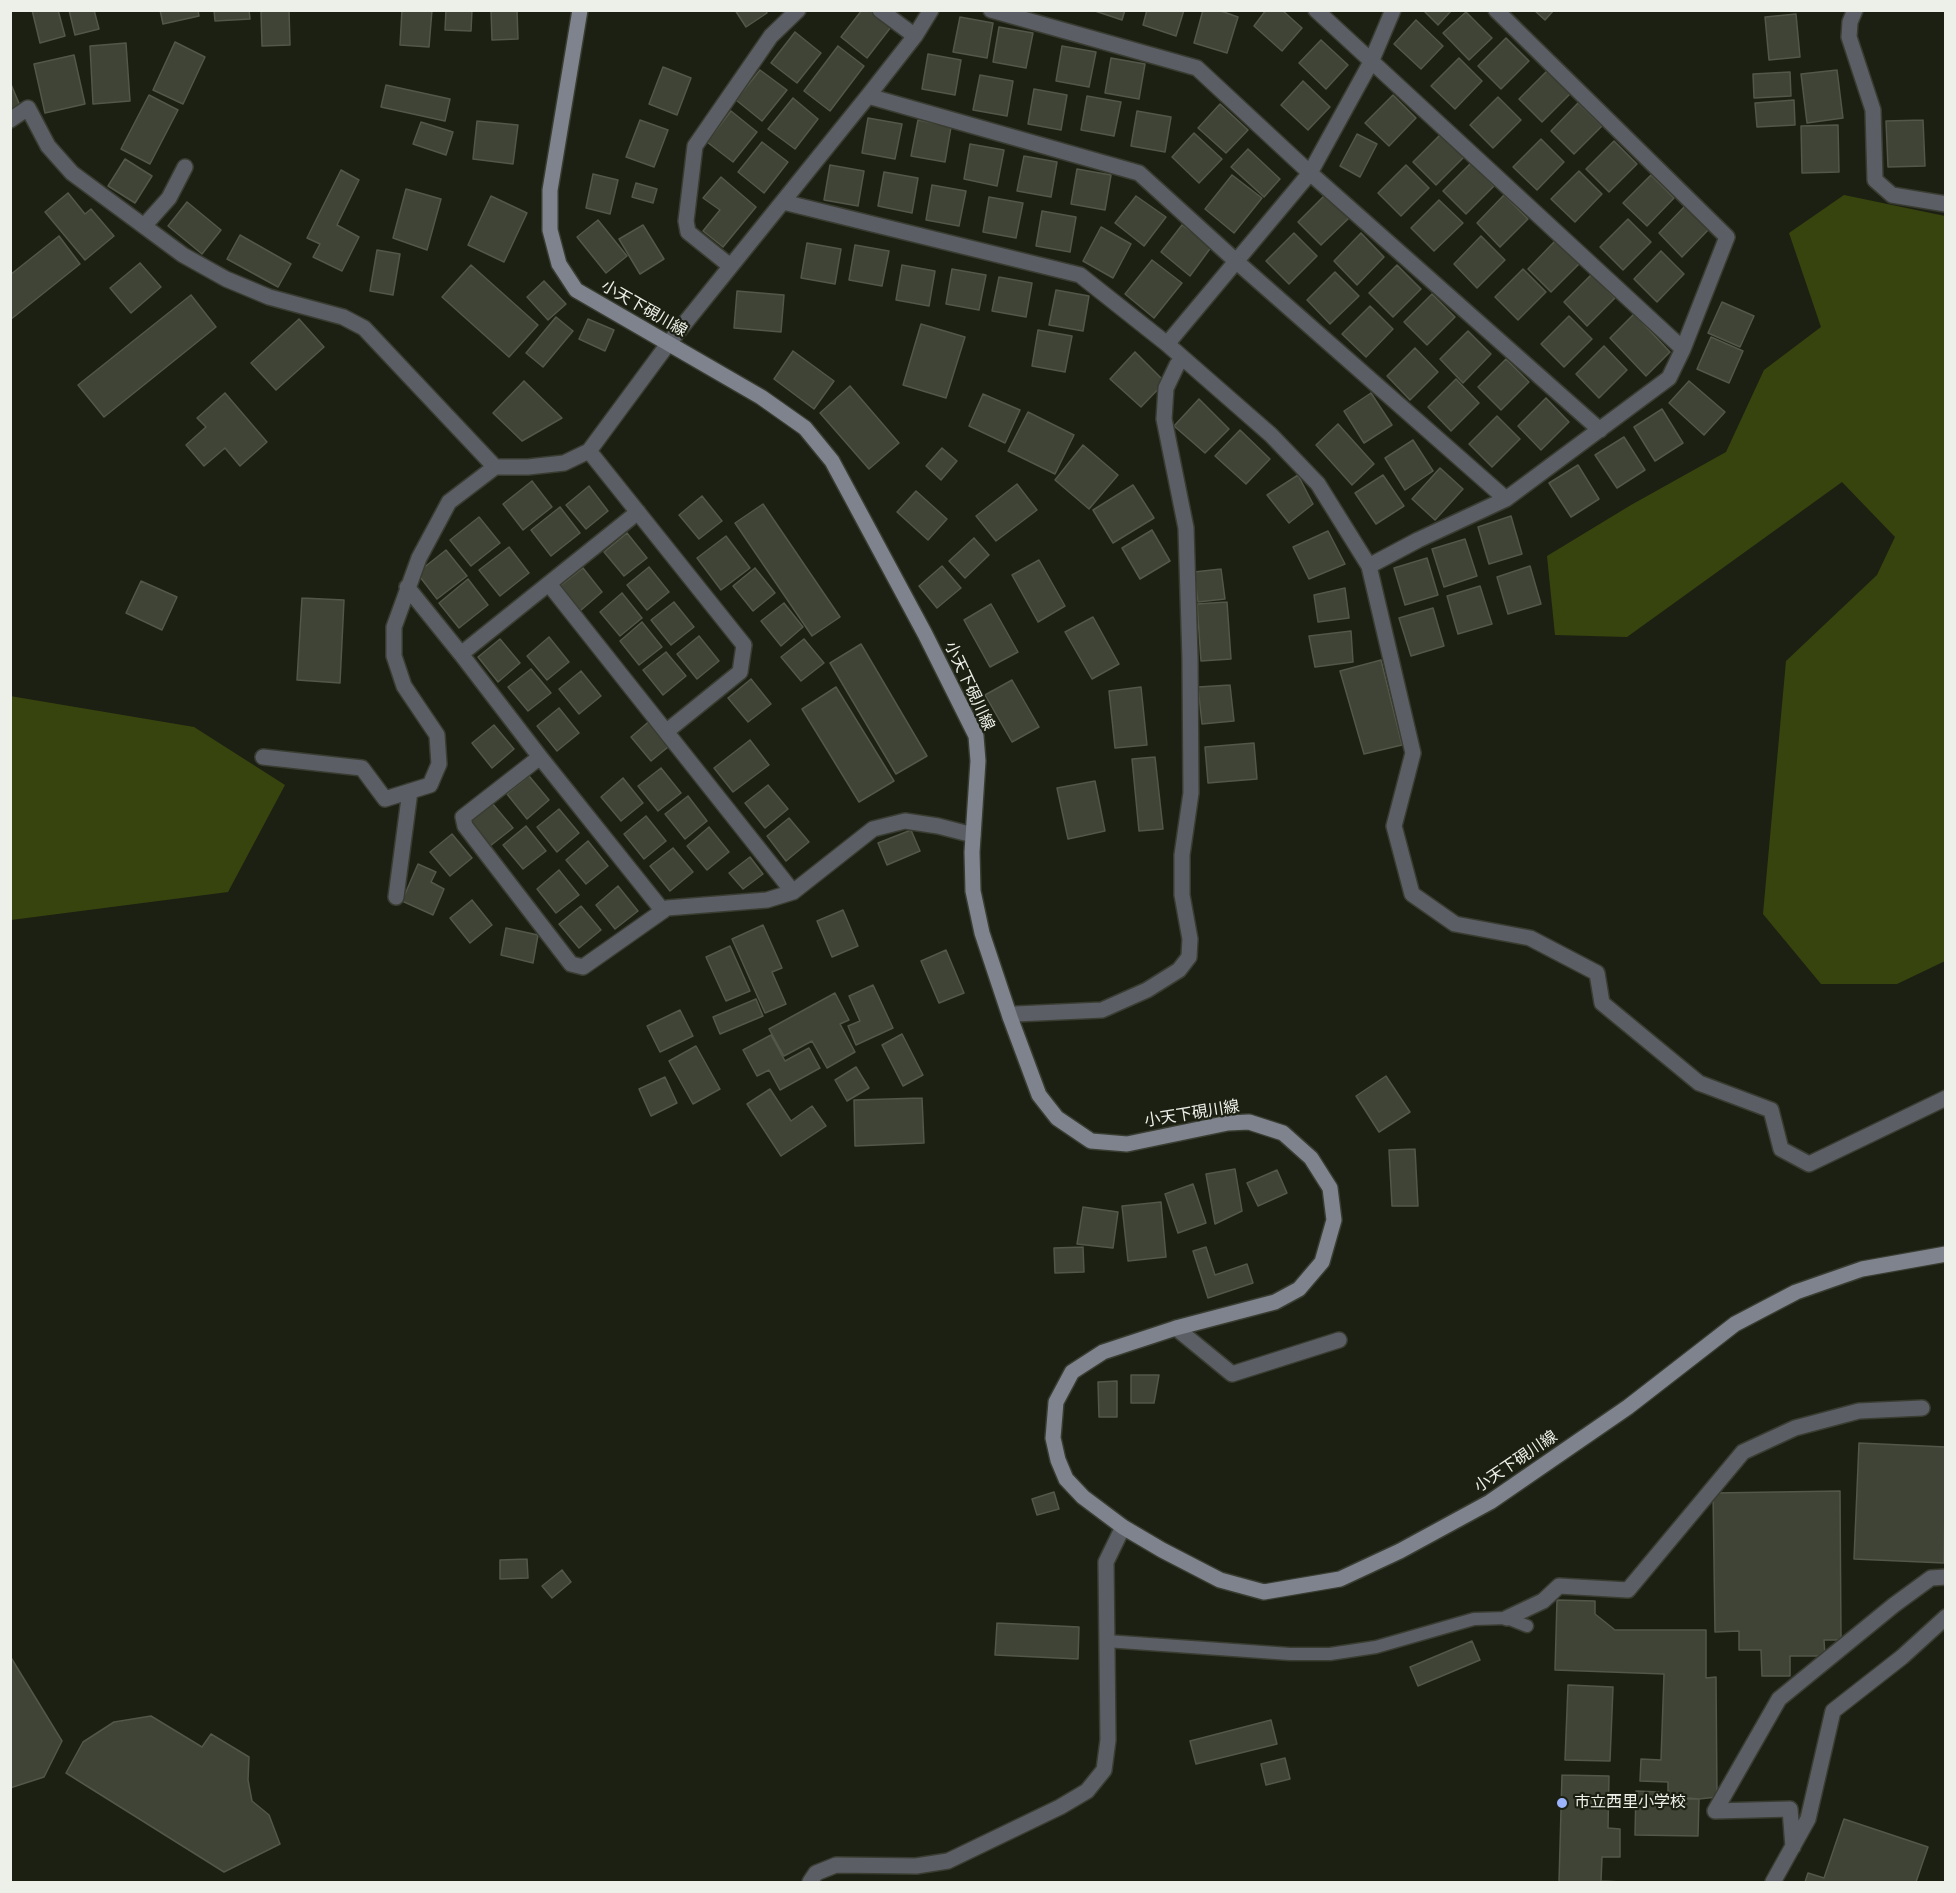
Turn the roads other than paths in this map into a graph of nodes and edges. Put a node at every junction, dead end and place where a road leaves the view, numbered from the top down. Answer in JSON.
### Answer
{"nodes":[{"id":1,"x":580,"y":10,"type":"edge"},
{"id":2,"x":798,"y":10,"type":"edge"},
{"id":3,"x":880,"y":10,"type":"edge"},
{"id":4,"x":931,"y":10,"type":"edge"},
{"id":5,"x":991,"y":10,"type":"edge"},
{"id":6,"x":1316,"y":10,"type":"edge"},
{"id":7,"x":1394,"y":10,"type":"edge"},
{"id":8,"x":1496,"y":10,"type":"edge"},
{"id":9,"x":1856,"y":10,"type":"edge"},
{"id":10,"x":915,"y":36,"type":"junction"},
{"id":11,"x":1371,"y":62,"type":"junction"},
{"id":12,"x":868,"y":96,"type":"junction"},
{"id":13,"x":10,"y":120,"type":"edge"},
{"id":14,"x":185,"y":167,"type":"dead end"},
{"id":15,"x":1310,"y":173,"type":"junction"},
{"id":16,"x":783,"y":202,"type":"junction"},
{"id":17,"x":1946,"y":204,"type":"edge"},
{"id":18,"x":144,"y":226,"type":"junction"},
{"id":19,"x":1237,"y":262,"type":"junction"},
{"id":20,"x":729,"y":266,"type":"junction"},
{"id":21,"x":668,"y":344,"type":"junction"},
{"id":22,"x":1167,"y":344,"type":"junction"},
{"id":23,"x":1683,"y":349,"type":"junction"},
{"id":24,"x":1183,"y":358,"type":"junction"},
{"id":25,"x":1600,"y":430,"type":"junction"},
{"id":26,"x":589,"y":451,"type":"junction"},
{"id":27,"x":495,"y":467,"type":"junction"},
{"id":28,"x":1506,"y":499,"type":"junction"},
{"id":29,"x":638,"y":512,"type":"junction"},
{"id":30,"x":1369,"y":566,"type":"junction"},
{"id":31,"x":549,"y":584,"type":"junction"},
{"id":32,"x":407,"y":587,"type":"junction"},
{"id":33,"x":461,"y":654,"type":"junction"},
{"id":34,"x":667,"y":731,"type":"junction"},
{"id":35,"x":263,"y":757,"type":"dead end"},
{"id":36,"x":540,"y":757,"type":"junction"},
{"id":37,"x":410,"y":791,"type":"junction"},
{"id":38,"x":973,"y":835,"type":"junction"},
{"id":39,"x":793,"y":892,"type":"junction"},
{"id":40,"x":396,"y":897,"type":"dead end"},
{"id":41,"x":663,"y":911,"type":"junction"},
{"id":42,"x":1010,"y":1017,"type":"junction"},
{"id":43,"x":1946,"y":1098,"type":"edge"},
{"id":44,"x":1946,"y":1254,"type":"edge"},
{"id":45,"x":1176,"y":1328,"type":"junction"},
{"id":46,"x":1339,"y":1340,"type":"dead end"},
{"id":47,"x":1922,"y":1408,"type":"dead end"},
{"id":48,"x":1123,"y":1527,"type":"junction"},
{"id":49,"x":1946,"y":1577,"type":"edge"},
{"id":50,"x":1946,"y":1617,"type":"edge"},
{"id":51,"x":1507,"y":1618,"type":"junction"},
{"id":52,"x":1527,"y":1626,"type":"dead end"},
{"id":53,"x":1106,"y":1641,"type":"junction"},
{"id":54,"x":1793,"y":1847,"type":"junction"},
{"id":55,"x":810,"y":1882,"type":"edge"},
{"id":56,"x":1773,"y":1882,"type":"edge"}],
"edges":[{"from":1,"to":21,"type":"main road","name":"小天下硯川線"},
{"from":2,"to":20,"type":"street"},
{"from":3,"to":10,"type":"street"},
{"from":4,"to":10,"type":"street"},
{"from":5,"to":15,"type":"street"},
{"from":6,"to":11,"type":"street"},
{"from":7,"to":11,"type":"street"},
{"from":8,"to":23,"type":"street"},
{"from":9,"to":17,"type":"street"},
{"from":10,"to":12,"type":"street"},
{"from":11,"to":15,"type":"street"},
{"from":11,"to":23,"type":"street"},
{"from":12,"to":16,"type":"street"},
{"from":12,"to":19,"type":"street"},
{"from":13,"to":18,"type":"street"},
{"from":14,"to":18,"type":"street"},
{"from":15,"to":19,"type":"street"},
{"from":15,"to":25,"type":"street"},
{"from":16,"to":20,"type":"street"},
{"from":16,"to":22,"type":"street"},
{"from":18,"to":27,"type":"street"},
{"from":19,"to":22,"type":"street"},
{"from":19,"to":28,"type":"street"},
{"from":20,"to":21,"type":"street"},
{"from":21,"to":26,"type":"street"},
{"from":21,"to":38,"type":"main road","name":"小天下硯川線"},
{"from":22,"to":24,"type":"street"},
{"from":23,"to":25,"type":"street"},
{"from":24,"to":30,"type":"street"},
{"from":24,"to":42,"type":"street"},
{"from":25,"to":28,"type":"street"},
{"from":26,"to":27,"type":"street"},
{"from":26,"to":29,"type":"street"},
{"from":27,"to":32,"type":"street"},
{"from":28,"to":30,"type":"street"},
{"from":29,"to":31,"type":"street"},
{"from":29,"to":34,"type":"street"},
{"from":30,"to":43,"type":"street"},
{"from":31,"to":33,"type":"street"},
{"from":31,"to":34,"type":"street"},
{"from":32,"to":33,"type":"street"},
{"from":32,"to":37,"type":"street"},
{"from":33,"to":36,"type":"street"},
{"from":34,"to":39,"type":"street"},
{"from":35,"to":37,"type":"street"},
{"from":36,"to":41,"type":"street"},
{"from":36,"to":41,"type":"street"},
{"from":37,"to":40,"type":"street"},
{"from":38,"to":39,"type":"street"},
{"from":38,"to":42,"type":"main road","name":"小天下硯川線"},
{"from":39,"to":41,"type":"street"},
{"from":42,"to":45,"type":"main road","name":"小天下硯川線"},
{"from":44,"to":48,"type":"main road","name":"小天下硯川線"},
{"from":45,"to":46,"type":"street"},
{"from":45,"to":48,"type":"main road","name":"小天下硯川線"},
{"from":47,"to":51,"type":"street"},
{"from":48,"to":53,"type":"street"},
{"from":49,"to":54,"type":"street"},
{"from":50,"to":54,"type":"street"},
{"from":51,"to":52,"type":"lane"},
{"from":51,"to":53,"type":"lane"},
{"from":53,"to":55,"type":"street"},
{"from":54,"to":56,"type":"street"}]}
